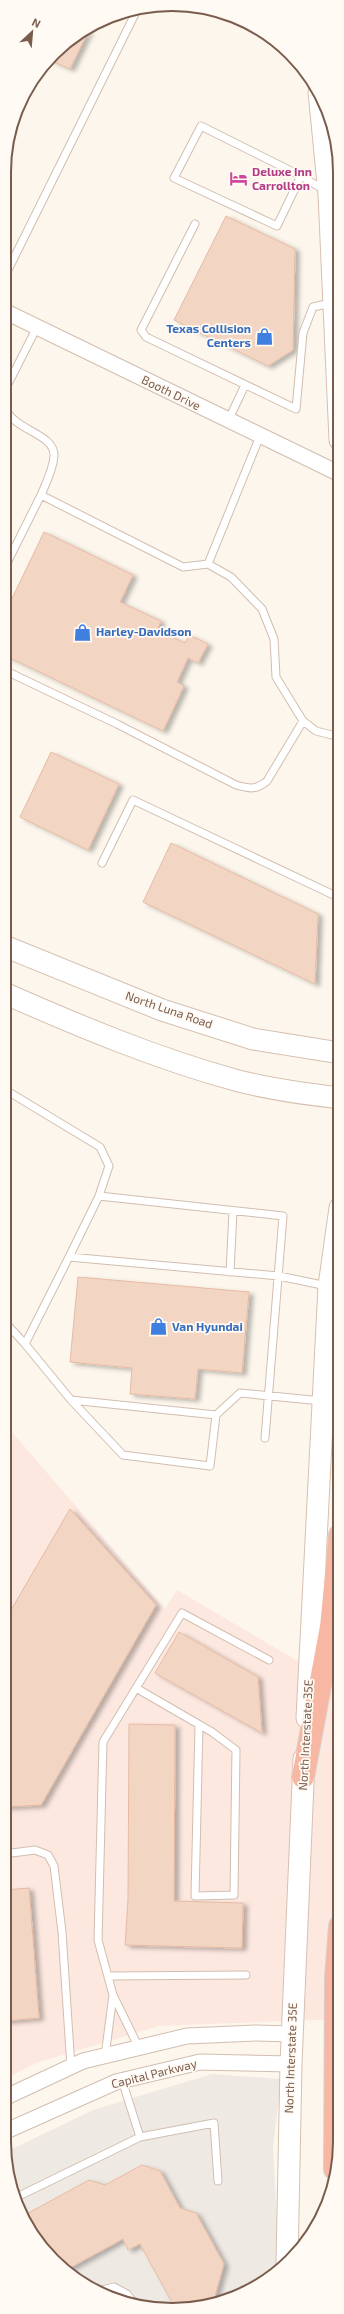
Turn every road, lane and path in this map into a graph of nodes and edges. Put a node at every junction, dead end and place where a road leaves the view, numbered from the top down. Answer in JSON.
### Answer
{"nodes":[{"id":1,"x":134,"y":15,"type":"edge"},
{"id":2,"x":321,"y":109,"type":"edge"},
{"id":3,"x":301,"y":176,"type":"junction"},
{"id":4,"x":329,"y":194,"type":"junction"},
{"id":5,"x":196,"y":224,"type":"dead end"},
{"id":6,"x":11,"y":264,"type":"edge"},
{"id":7,"x":333,"y":303,"type":"joint"},
{"id":8,"x":11,"y":314,"type":"edge"},
{"id":9,"x":37,"y":327,"type":"junction"},
{"id":10,"x":11,"y":378,"type":"edge"},
{"id":11,"x":245,"y":385,"type":"junction"},
{"id":12,"x":11,"y":418,"type":"edge"},
{"id":13,"x":228,"y":421,"type":"junction"},
{"id":14,"x":260,"y":436,"type":"junction"},
{"id":15,"x":333,"y":471,"type":"edge"},
{"id":16,"x":41,"y":495,"type":"junction"},
{"id":17,"x":11,"y":555,"type":"edge"},
{"id":18,"x":208,"y":564,"type":"junction"},
{"id":19,"x":11,"y":673,"type":"edge"},
{"id":20,"x":303,"y":721,"type":"junction"},
{"id":21,"x":333,"y":735,"type":"edge"},
{"id":22,"x":102,"y":863,"type":"dead end"},
{"id":23,"x":333,"y":895,"type":"edge"},
{"id":24,"x":11,"y":949,"type":"edge"},
{"id":25,"x":11,"y":996,"type":"edge"},
{"id":26,"x":333,"y":1052,"type":"edge"},
{"id":27,"x":11,"y":1093,"type":"edge"},
{"id":28,"x":333,"y":1097,"type":"edge"},
{"id":29,"x":99,"y":1196,"type":"junction"},
{"id":30,"x":233,"y":1211,"type":"junction"},
{"id":31,"x":69,"y":1257,"type":"junction"},
{"id":32,"x":333,"y":1258,"type":"edge"},
{"id":33,"x":230,"y":1272,"type":"junction"},
{"id":34,"x":279,"y":1276,"type":"junction"},
{"id":35,"x":329,"y":1286,"type":"junction"},
{"id":36,"x":11,"y":1329,"type":"edge"},
{"id":37,"x":25,"y":1344,"type":"junction"},
{"id":38,"x":269,"y":1396,"type":"junction"},
{"id":39,"x":72,"y":1400,"type":"junction"},
{"id":40,"x":322,"y":1401,"type":"junction"},
{"id":41,"x":216,"y":1415,"type":"junction"},
{"id":42,"x":265,"y":1438,"type":"dead end"},
{"id":43,"x":333,"y":1606,"type":"edge"},
{"id":44,"x":269,"y":1660,"type":"dead end"},
{"id":45,"x":136,"y":1688,"type":"junction"},
{"id":46,"x":199,"y":1725,"type":"junction"},
{"id":47,"x":304,"y":1777,"type":"junction"},
{"id":48,"x":11,"y":1853,"type":"edge"},
{"id":49,"x":246,"y":1975,"type":"dead end"},
{"id":50,"x":108,"y":1976,"type":"junction"},
{"id":51,"x":113,"y":1995,"type":"junction"},
{"id":52,"x":292,"y":2034,"type":"junction"},
{"id":53,"x":140,"y":2048,"type":"junction"},
{"id":54,"x":105,"y":2056,"type":"junction"},
{"id":55,"x":291,"y":2064,"type":"junction"},
{"id":56,"x":71,"y":2067,"type":"junction"},
{"id":57,"x":122,"y":2080,"type":"junction"},
{"id":58,"x":11,"y":2095,"type":"edge"},
{"id":59,"x":11,"y":2129,"type":"edge"},
{"id":60,"x":140,"y":2137,"type":"junction"},
{"id":61,"x":218,"y":2181,"type":"dead end"},
{"id":62,"x":20,"y":2195,"type":"edge"},
{"id":63,"x":287,"y":2255,"type":"edge"},
{"id":64,"x":106,"y":2289,"type":"edge"},
{"id":65,"x":130,"y":2298,"type":"edge"}],
"edges":[{"from":1,"to":6,"type":"lane"},
{"from":2,"to":4,"type":"main road"},
{"from":3,"to":3,"type":"lane"},
{"from":3,"to":4,"type":"lane"},
{"from":4,"to":7,"type":"main road"},
{"from":5,"to":11,"type":"lane"},
{"from":7,"to":11,"type":"lane"},
{"from":8,"to":9,"type":"street","name":"Booth Drive"},
{"from":9,"to":10,"type":"lane"},
{"from":9,"to":13,"type":"street","name":"Booth Drive"},
{"from":11,"to":13,"type":"lane"},
{"from":12,"to":16,"type":"lane"},
{"from":13,"to":14,"type":"street","name":"Booth Drive"},
{"from":14,"to":15,"type":"street","name":"Booth Drive"},
{"from":14,"to":18,"type":"lane"},
{"from":16,"to":17,"type":"lane"},
{"from":16,"to":18,"type":"lane"},
{"from":18,"to":20,"type":"lane"},
{"from":19,"to":20,"type":"lane"},
{"from":20,"to":21,"type":"lane"},
{"from":22,"to":23,"type":"lane"},
{"from":24,"to":26,"type":"main road","name":"North Luna Road"},
{"from":25,"to":28,"type":"main road"},
{"from":27,"to":29,"type":"lane"},
{"from":29,"to":30,"type":"lane"},
{"from":29,"to":31,"type":"lane"},
{"from":30,"to":33,"type":"lane"},
{"from":30,"to":34,"type":"lane"},
{"from":31,"to":33,"type":"lane"},
{"from":31,"to":37,"type":"lane"},
{"from":32,"to":35,"type":"main road","name":"North Interstate 35E"},
{"from":33,"to":34,"type":"lane"},
{"from":34,"to":35,"type":"lane"},
{"from":34,"to":38,"type":"lane"},
{"from":35,"to":40,"type":"main road","name":"North Interstate 35E"},
{"from":36,"to":37,"type":"lane"},
{"from":37,"to":39,"type":"lane"},
{"from":38,"to":40,"type":"lane"},
{"from":38,"to":41,"type":"lane"},
{"from":38,"to":42,"type":"lane"},
{"from":39,"to":41,"type":"lane"},
{"from":39,"to":41,"type":"lane"},
{"from":40,"to":47,"type":"main road","name":"North Interstate 35E"},
{"from":43,"to":47,"type":"highway"},
{"from":44,"to":45,"type":"lane"},
{"from":45,"to":46,"type":"lane"},
{"from":45,"to":50,"type":"lane"},
{"from":46,"to":46,"type":"lane"},
{"from":47,"to":52,"type":"main road","name":"North Interstate 35E"},
{"from":48,"to":56,"type":"lane"},
{"from":49,"to":50,"type":"lane"},
{"from":50,"to":51,"type":"lane"},
{"from":51,"to":53,"type":"lane"},
{"from":51,"to":54,"type":"lane"},
{"from":52,"to":53,"type":"street"},
{"from":52,"to":55,"type":"main road","name":"North Interstate 35E"},
{"from":53,"to":54,"type":"street"},
{"from":54,"to":56,"type":"street"},
{"from":55,"to":57,"type":"street","name":"Capital Parkway"},
{"from":55,"to":63,"type":"main road","name":"North Interstate 35E"},
{"from":56,"to":58,"type":"street"},
{"from":57,"to":59,"type":"street","name":"Capital Parkway"},
{"from":57,"to":60,"type":"lane"},
{"from":60,"to":61,"type":"lane"},
{"from":60,"to":62,"type":"lane"},
{"from":64,"to":65,"type":"lane"}]}
